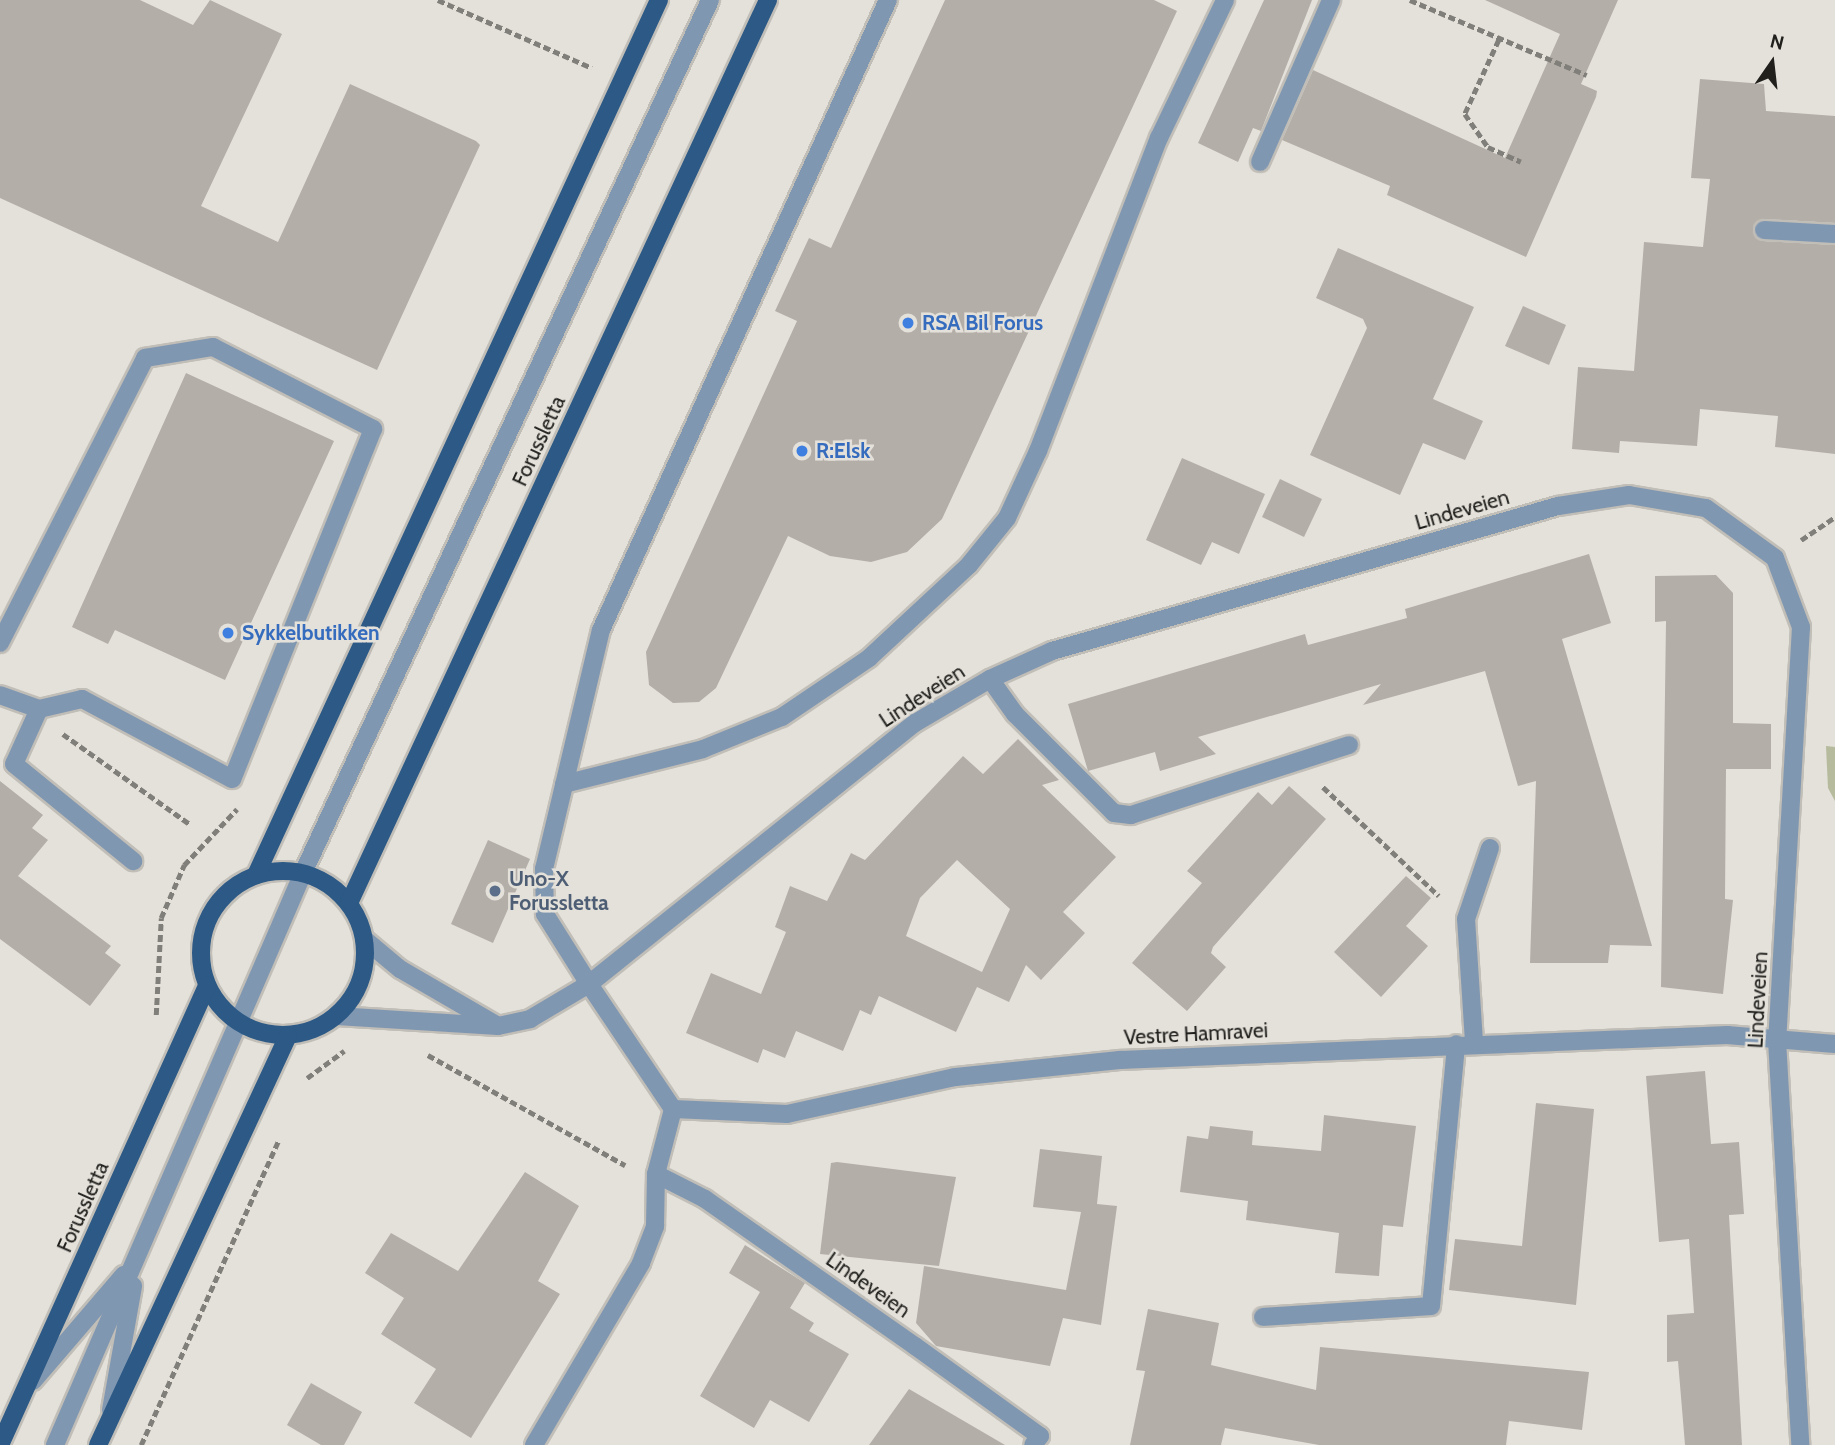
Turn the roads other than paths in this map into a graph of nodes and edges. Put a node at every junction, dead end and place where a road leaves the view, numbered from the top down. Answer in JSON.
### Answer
{"nodes":[{"id":1,"x":660,"y":0,"type":"edge"},
{"id":2,"x":710,"y":0,"type":"edge"},
{"id":3,"x":768,"y":0,"type":"edge"},
{"id":4,"x":888,"y":0,"type":"edge"},
{"id":5,"x":1225,"y":0,"type":"edge"},
{"id":6,"x":1331,"y":0,"type":"edge"},
{"id":7,"x":1260,"y":162,"type":"dead end"},
{"id":8,"x":1764,"y":230,"type":"dead end"},
{"id":9,"x":1835,"y":234,"type":"edge"},
{"id":10,"x":0,"y":643,"type":"edge"},
{"id":11,"x":990,"y":679,"type":"junction"},
{"id":12,"x":0,"y":695,"type":"edge"},
{"id":13,"x":39,"y":709,"type":"junction"},
{"id":14,"x":1349,"y":745,"type":"dead end"},
{"id":15,"x":564,"y":785,"type":"junction"},
{"id":16,"x":1490,"y":848,"type":"dead end"},
{"id":17,"x":133,"y":861,"type":"dead end"},
{"id":18,"x":303,"y":873,"type":"junction"},
{"id":19,"x":257,"y":875,"type":"junction"},
{"id":20,"x":350,"y":901,"type":"junction"},
{"id":21,"x":364,"y":939,"type":"junction"},
{"id":22,"x":589,"y":984,"type":"junction"},
{"id":23,"x":207,"y":986,"type":"junction"},
{"id":24,"x":337,"y":1016,"type":"junction"},
{"id":25,"x":239,"y":1024,"type":"junction"},
{"id":26,"x":498,"y":1026,"type":"junction"},
{"id":27,"x":288,"y":1036,"type":"junction"},
{"id":28,"x":1777,"y":1040,"type":"junction"},
{"id":29,"x":1465,"y":1043,"type":"junction"},
{"id":30,"x":1835,"y":1044,"type":"edge"},
{"id":31,"x":673,"y":1109,"type":"junction"},
{"id":32,"x":656,"y":1174,"type":"junction"},
{"id":33,"x":138,"y":1259,"type":"junction"},
{"id":34,"x":1263,"y":1317,"type":"dead end"},
{"id":35,"x":33,"y":1381,"type":"junction"},
{"id":36,"x":109,"y":1421,"type":"junction"},
{"id":37,"x":0,"y":1445,"type":"edge"},
{"id":38,"x":55,"y":1445,"type":"edge"},
{"id":39,"x":98,"y":1445,"type":"edge"},
{"id":40,"x":534,"y":1445,"type":"edge"},
{"id":41,"x":1033,"y":1445,"type":"edge"},
{"id":42,"x":1800,"y":1445,"type":"edge"}],
"edges":[{"from":1,"to":19,"type":"main road"},
{"from":2,"to":18,"type":"street"},
{"from":3,"to":20,"type":"main road","name":"Forussletta"},
{"from":4,"to":15,"type":"street"},
{"from":5,"to":15,"type":"street"},
{"from":6,"to":7,"type":"street"},
{"from":8,"to":9,"type":"street"},
{"from":10,"to":13,"type":"street"},
{"from":11,"to":14,"type":"street"},
{"from":11,"to":22,"type":"street","name":"Lindeveien"},
{"from":11,"to":28,"type":"street","name":"Lindeveien"},
{"from":12,"to":13,"type":"street"},
{"from":13,"to":17,"type":"street"},
{"from":15,"to":22,"type":"street"},
{"from":16,"to":29,"type":"street"},
{"from":18,"to":19,"type":"main road"},
{"from":18,"to":20,"type":"main road"},
{"from":18,"to":25,"type":"street"},
{"from":19,"to":23,"type":"main road","name":"Forussletta"},
{"from":20,"to":21,"type":"main road"},
{"from":21,"to":24,"type":"main road"},
{"from":21,"to":26,"type":"street"},
{"from":22,"to":26,"type":"street","name":"Lindeveien"},
{"from":22,"to":31,"type":"street"},
{"from":23,"to":25,"type":"main road"},
{"from":23,"to":35,"type":"main road","name":"Forussletta"},
{"from":24,"to":26,"type":"street","name":"Lindeveien"},
{"from":24,"to":27,"type":"main road"},
{"from":25,"to":27,"type":"main road"},
{"from":25,"to":33,"type":"street"},
{"from":27,"to":36,"type":"main road"},
{"from":28,"to":29,"type":"street","name":"Vestre Hamravei"},
{"from":28,"to":30,"type":"street","name":"Vestre Hamravei"},
{"from":28,"to":42,"type":"street","name":"Lindeveien"},
{"from":29,"to":31,"type":"street","name":"Vestre Hamravei"},
{"from":29,"to":34,"type":"street"},
{"from":31,"to":32,"type":"street"},
{"from":32,"to":40,"type":"street"},
{"from":32,"to":41,"type":"street","name":"Lindeveien"},
{"from":33,"to":35,"type":"street"},
{"from":33,"to":36,"type":"street"},
{"from":33,"to":38,"type":"street"},
{"from":35,"to":37,"type":"main road","name":"Forussletta"},
{"from":36,"to":39,"type":"main road"}]}
